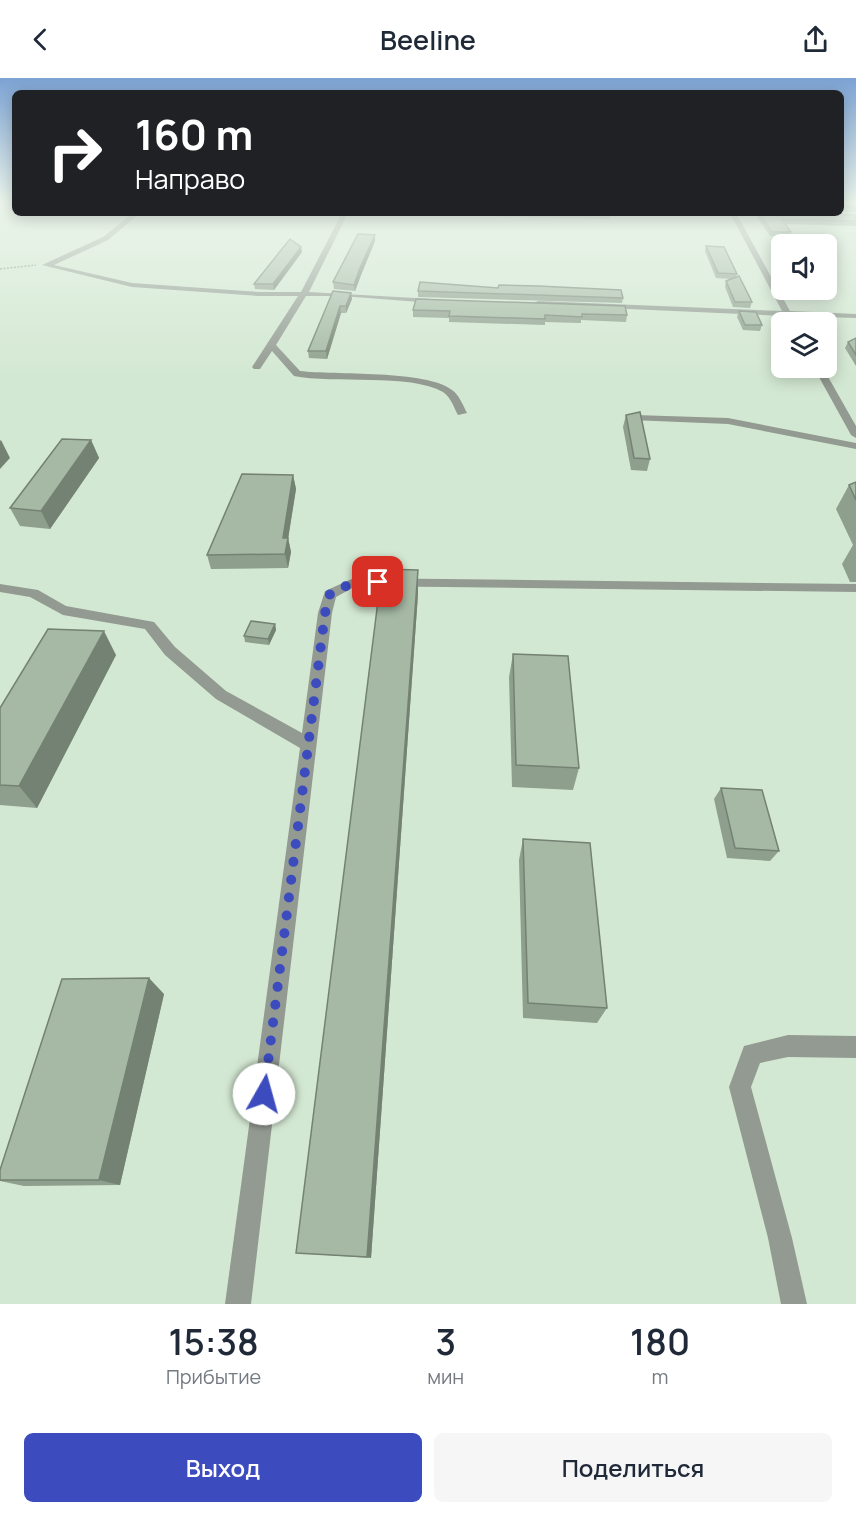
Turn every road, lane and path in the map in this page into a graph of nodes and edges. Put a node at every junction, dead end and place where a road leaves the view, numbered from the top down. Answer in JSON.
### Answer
{"nodes":[{"id":1,"x":56,"y":261,"type":"edge"},
{"id":2,"x":320,"y":261,"type":"edge"},
{"id":3,"x":760,"y":261,"type":"edge"},
{"id":4,"x":46,"y":265,"type":"junction"},
{"id":5,"x":0,"y":269,"type":"edge"},
{"id":6,"x":303,"y":295,"type":"junction"},
{"id":7,"x":448,"y":301,"type":"edge"},
{"id":8,"x":526,"y":303,"type":"edge"},
{"id":9,"x":771,"y":312,"type":"edge"},
{"id":10,"x":787,"y":312,"type":"edge"},
{"id":11,"x":837,"y":315,"type":"edge"},
{"id":12,"x":856,"y":316,"type":"edge"},
{"id":13,"x":271,"y":345,"type":"junction"},
{"id":14,"x":257,"y":367,"type":"dead end"},
{"id":15,"x":825,"y":378,"type":"edge"},
{"id":16,"x":462,"y":413,"type":"dead end"},
{"id":17,"x":635,"y":418,"type":"edge"},
{"id":18,"x":851,"y":418,"type":"edge"},
{"id":19,"x":856,"y":435,"type":"edge"},
{"id":20,"x":856,"y":446,"type":"edge"},
{"id":21,"x":0,"y":588,"type":"edge"},
{"id":22,"x":856,"y":588,"type":"edge"},
{"id":23,"x":309,"y":745,"type":"junction"},
{"id":24,"x":856,"y":1047,"type":"edge"},
{"id":25,"x":238,"y":1304,"type":"edge"},
{"id":26,"x":794,"y":1304,"type":"edge"}],
"edges":[{"from":1,"to":4,"type":"street"},
{"from":2,"to":6,"type":"street"},
{"from":3,"to":10,"type":"street"},
{"from":4,"to":5,"type":"path"},
{"from":4,"to":6,"type":"street"},
{"from":6,"to":7,"type":"street"},
{"from":6,"to":13,"type":"street"},
{"from":8,"to":9,"type":"street"},
{"from":11,"to":12,"type":"street"},
{"from":13,"to":14,"type":"street"},
{"from":13,"to":16,"type":"street"},
{"from":15,"to":18,"type":"street"},
{"from":17,"to":20,"type":"street"},
{"from":18,"to":19,"type":"street"},
{"from":21,"to":23,"type":"street"},
{"from":22,"to":23,"type":"street"},
{"from":23,"to":25,"type":"street"},
{"from":24,"to":26,"type":"street"}]}
